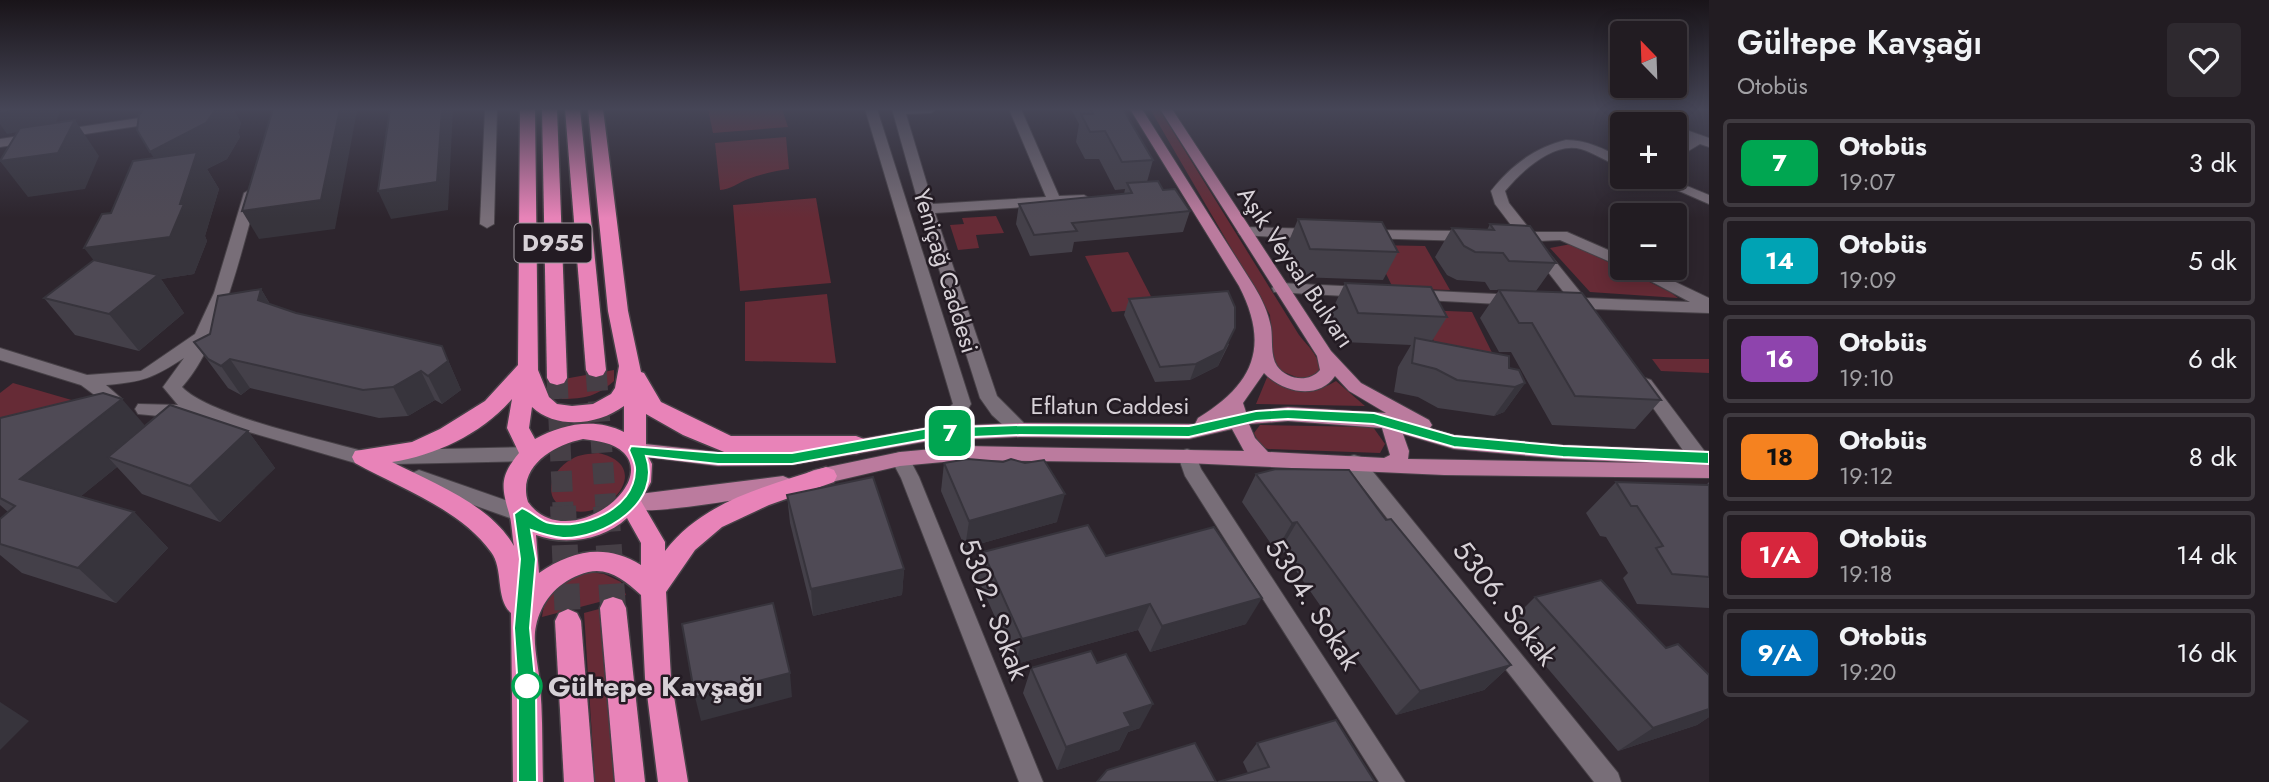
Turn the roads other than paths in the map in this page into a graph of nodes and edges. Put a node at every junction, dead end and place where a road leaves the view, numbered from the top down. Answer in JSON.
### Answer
{"nodes":[{"id":1,"x":490,"y":145,"type":"edge"},
{"id":2,"x":527,"y":145,"type":"edge"},
{"id":3,"x":550,"y":145,"type":"edge"},
{"id":4,"x":575,"y":145,"type":"edge"},
{"id":5,"x":600,"y":145,"type":"edge"},
{"id":6,"x":882,"y":145,"type":"edge"},
{"id":7,"x":908,"y":145,"type":"edge"},
{"id":8,"x":1030,"y":145,"type":"edge"},
{"id":9,"x":1156,"y":145,"type":"edge"},
{"id":10,"x":1189,"y":145,"type":"edge"},
{"id":11,"x":1558,"y":145,"type":"edge"},
{"id":12,"x":1581,"y":145,"type":"edge"},
{"id":13,"x":1610,"y":158,"type":"edge"},
{"id":14,"x":257,"y":175,"type":"edge"},
{"id":15,"x":1683,"y":189,"type":"edge"},
{"id":16,"x":1094,"y":198,"type":"edge"},
{"id":17,"x":1054,"y":200,"type":"junction"},
{"id":18,"x":1709,"y":200,"type":"edge"},
{"id":19,"x":927,"y":209,"type":"junction"},
{"id":20,"x":487,"y":224,"type":"dead end"},
{"id":21,"x":1245,"y":233,"type":"junction"},
{"id":22,"x":1325,"y":234,"type":"edge"},
{"id":23,"x":1352,"y":234,"type":"edge"},
{"id":24,"x":1527,"y":237,"type":"junction"},
{"id":25,"x":1610,"y":257,"type":"edge"},
{"id":26,"x":1658,"y":280,"type":"edge"},
{"id":27,"x":1280,"y":288,"type":"junction"},
{"id":28,"x":1580,"y":303,"type":"junction"},
{"id":29,"x":1709,"y":306,"type":"edge"},
{"id":30,"x":1597,"y":324,"type":"edge"},
{"id":31,"x":202,"y":338,"type":"junction"},
{"id":32,"x":1264,"y":348,"type":"junction"},
{"id":33,"x":0,"y":354,"type":"edge"},
{"id":34,"x":1325,"y":355,"type":"junction"},
{"id":35,"x":630,"y":360,"type":"junction"},
{"id":36,"x":528,"y":367,"type":"junction"},
{"id":37,"x":1631,"y":367,"type":"edge"},
{"id":38,"x":596,"y":370,"type":"tunnel mouth"},
{"id":39,"x":143,"y":375,"type":"junction"},
{"id":40,"x":556,"y":378,"type":"tunnel mouth"},
{"id":41,"x":87,"y":381,"type":"junction"},
{"id":42,"x":172,"y":387,"type":"junction"},
{"id":43,"x":1237,"y":398,"type":"junction"},
{"id":44,"x":119,"y":405,"type":"junction"},
{"id":45,"x":144,"y":409,"type":"junction"},
{"id":46,"x":211,"y":414,"type":"junction"},
{"id":47,"x":1388,"y":414,"type":"junction"},
{"id":48,"x":89,"y":419,"type":"edge"},
{"id":49,"x":1238,"y":420,"type":"junction"},
{"id":50,"x":1020,"y":430,"type":"junction"},
{"id":51,"x":1189,"y":432,"type":"junction"},
{"id":52,"x":929,"y":434,"type":"junction"},
{"id":53,"x":856,"y":445,"type":"junction"},
{"id":54,"x":636,"y":450,"type":"junction"},
{"id":55,"x":531,"y":454,"type":"junction"},
{"id":56,"x":1187,"y":456,"type":"junction"},
{"id":57,"x":363,"y":457,"type":"junction"},
{"id":58,"x":900,"y":459,"type":"junction"},
{"id":59,"x":1264,"y":459,"type":"junction"},
{"id":60,"x":1354,"y":462,"type":"junction"},
{"id":61,"x":1706,"y":462,"type":"edge"},
{"id":62,"x":1388,"y":464,"type":"junction"},
{"id":63,"x":826,"y":476,"type":"junction"},
{"id":64,"x":630,"y":502,"type":"junction"},
{"id":65,"x":522,"y":514,"type":"junction"},
{"id":66,"x":653,"y":590,"type":"junction"},
{"id":67,"x":613,"y":608,"type":"tunnel mouth"},
{"id":68,"x":568,"y":621,"type":"tunnel mouth"},
{"id":69,"x":522,"y":628,"type":"junction"},
{"id":70,"x":528,"y":782,"type":"edge"},
{"id":71,"x":579,"y":782,"type":"edge"},
{"id":72,"x":630,"y":782,"type":"edge"},
{"id":73,"x":673,"y":782,"type":"edge"},
{"id":74,"x":1031,"y":782,"type":"edge"},
{"id":75,"x":1394,"y":782,"type":"edge"},
{"id":76,"x":1609,"y":782,"type":"edge"}],
"edges":[{"from":1,"to":20,"type":"street"},
{"from":2,"to":36,"type":"highway"},
{"from":3,"to":40,"type":"highway","number":"D955"},
{"from":4,"to":38,"type":"highway","number":"D955"},
{"from":5,"to":35,"type":"highway"},
{"from":6,"to":52,"type":"street","name":"Yeniçağ Caddesi"},
{"from":7,"to":19,"type":"street","name":"Yeniçağ Caddesi"},
{"from":8,"to":17,"type":"street"},
{"from":9,"to":32,"type":"main road","name":"Aşık Veysal Bulvarı"},
{"from":10,"to":21,"type":"main road","name":"Aşık Veysal Bulvarı"},
{"from":11,"to":24,"type":"street"},
{"from":12,"to":13,"type":"street"},
{"from":14,"to":31,"type":"street"},
{"from":15,"to":18,"type":"street"},
{"from":16,"to":17,"type":"street"},
{"from":17,"to":19,"type":"street"},
{"from":19,"to":50,"type":"street","name":"Yeniçağ Caddesi"},
{"from":21,"to":22,"type":"street"},
{"from":21,"to":27,"type":"main road","name":"Aşık Veysal Bulvarı"},
{"from":23,"to":24,"type":"street"},
{"from":24,"to":25,"type":"street"},
{"from":24,"to":28,"type":"street"},
{"from":26,"to":29,"type":"street"},
{"from":27,"to":28,"type":"street"},
{"from":27,"to":34,"type":"main road","name":"Aşık Veysal Bulvarı"},
{"from":28,"to":29,"type":"street"},
{"from":28,"to":30,"type":"street"},
{"from":31,"to":39,"type":"street"},
{"from":31,"to":42,"type":"street"},
{"from":32,"to":34,"type":"main road"},
{"from":32,"to":43,"type":"main road","name":"Aşık Veysal Bulvarı"},
{"from":33,"to":41,"type":"street"},
{"from":34,"to":47,"type":"main road","name":"Aşık Veysal Bulvarı"},
{"from":35,"to":36,"type":"highway"},
{"from":35,"to":53,"type":"highway"},
{"from":35,"to":54,"type":"highway"},
{"from":36,"to":55,"type":"highway"},
{"from":36,"to":57,"type":"highway"},
{"from":37,"to":61,"type":"street"},
{"from":39,"to":41,"type":"street"},
{"from":39,"to":42,"type":"street"},
{"from":39,"to":44,"type":"street"},
{"from":41,"to":44,"type":"street"},
{"from":42,"to":45,"type":"street"},
{"from":42,"to":46,"type":"street"},
{"from":43,"to":49,"type":"main road"},
{"from":43,"to":51,"type":"main road","name":"Aşık Veysal Bulvarı"},
{"from":44,"to":45,"type":"street"},
{"from":44,"to":48,"type":"street"},
{"from":45,"to":46,"type":"street"},
{"from":46,"to":57,"type":"street"},
{"from":47,"to":49,"type":"main road","name":"Eflatun Caddesi"},
{"from":47,"to":61,"type":"main road","name":"Eflatun Caddesi"},
{"from":47,"to":62,"type":"main road"},
{"from":49,"to":51,"type":"main road","name":"Eflatun Caddesi"},
{"from":49,"to":59,"type":"main road"},
{"from":50,"to":51,"type":"main road","name":"Eflatun Caddesi"},
{"from":50,"to":52,"type":"main road","name":"Eflatun Caddesi"},
{"from":52,"to":53,"type":"main road","name":"Eflatun Caddesi"},
{"from":53,"to":54,"type":"main road","name":"Eflatun Caddesi"},
{"from":54,"to":55,"type":"highway"},
{"from":54,"to":64,"type":"highway"},
{"from":55,"to":57,"type":"street"},
{"from":55,"to":65,"type":"highway"},
{"from":56,"to":58,"type":"main road","name":"Eflatun Caddesi"},
{"from":56,"to":59,"type":"main road","name":"Eflatun Caddesi"},
{"from":56,"to":75,"type":"street","name":"5304. Sokak"},
{"from":57,"to":65,"type":"street"},
{"from":57,"to":69,"type":"highway"},
{"from":58,"to":63,"type":"main road","name":"Eflatun Caddesi"},
{"from":58,"to":74,"type":"street","name":"5302. Sokak"},
{"from":59,"to":60,"type":"main road","name":"Eflatun Caddesi"},
{"from":60,"to":62,"type":"main road","name":"Eflatun Caddesi"},
{"from":60,"to":76,"type":"street","name":"5306. Sokak"},
{"from":61,"to":62,"type":"main road","name":"Eflatun Caddesi"},
{"from":63,"to":64,"type":"main road","name":"Eflatun Caddesi"},
{"from":63,"to":66,"type":"highway"},
{"from":64,"to":65,"type":"highway"},
{"from":64,"to":66,"type":"highway"},
{"from":65,"to":69,"type":"highway"},
{"from":66,"to":69,"type":"highway"},
{"from":66,"to":73,"type":"highway"},
{"from":67,"to":72,"type":"highway"},
{"from":68,"to":71,"type":"highway"},
{"from":69,"to":70,"type":"highway"}]}
